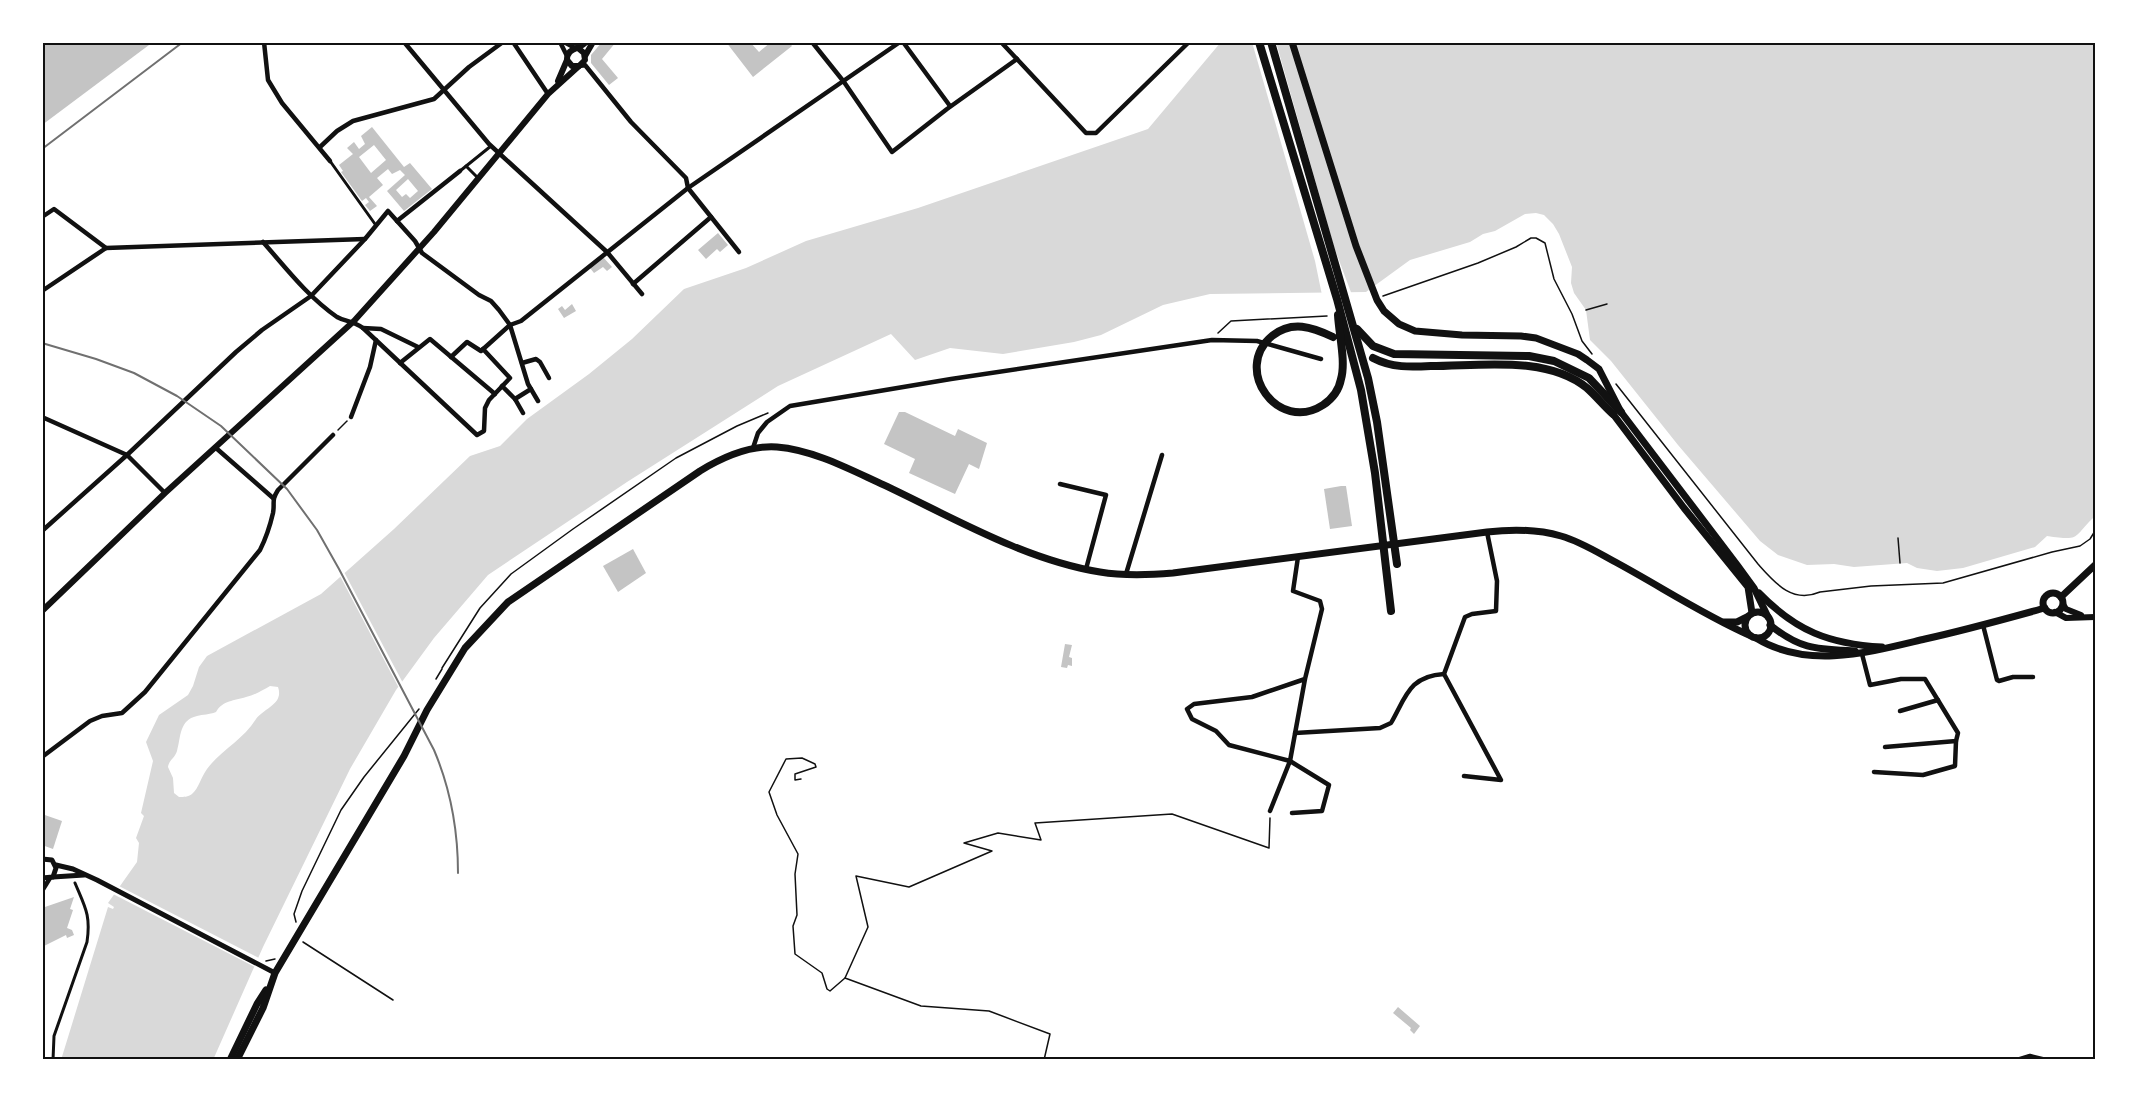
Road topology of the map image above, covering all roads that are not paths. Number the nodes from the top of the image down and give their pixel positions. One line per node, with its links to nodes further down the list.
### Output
1 (264, 42): 26 (street)
2 (404, 42): 22 (street)
3 (503, 42): 22 (street)
4 (513, 42): 23 (street)
5 (562, 42): 15 (street); 17 (street)
6 (586, 42): 15 (main road)
7 (593, 42): 16 (main road)
8 (812, 42): 20 (street)
9 (901, 42): 20 (street); 24 (street)
10 (1001, 42): 18 (street)
11 (1259, 42): 48 (highway)
12 (1271, 42): 43 (highway)
13 (1292, 42): 68 (main road)
14 (1188, 43): 18 (street)
15 (577, 48): 16 (main road); 17 (main road)
16 (585, 57): 19 (main road)
17 (567, 58): 19 (main road); 21 (main road)
18 (1017, 59): 24 (street)
19 (579, 66): 21 (main road); 32 (street)
20 (844, 82): 24 (street); 32 (street)
21 (557, 84): 23 (main road)
22 (444, 92): 25 (street); 26 (street)
23 (548, 94): 27 (main road)
24 (950, 106)
25 (492, 146): 27 (street); 29 (street)
26 (320, 147): 28 (street)
27 (500, 153): 31 (main road); 41 (street)
28 (330, 161): 36 (street)
29 (466, 166): 30 (street); 31 (street)
30 (460, 171): 35 (street)
31 (478, 178): 39 (main road)
32 (688, 188): 34 (street); 41 (street)
33 (42, 217): 40 (street)
34 (711, 217): 42 (street); 44 (street)
35 (397, 221): 36 (street); 39 (street)
36 (375, 224): 37 (street)
37 (365, 238): 38 (street); 47 (street)
38 (263, 242): 40 (street); 47 (street)
39 (420, 247): 49 (main road); 50 (street)
40 (106, 248): 45 (street)
41 (608, 252): 44 (street); 50 (street)
42 (739, 252)
43 (1335, 264): 68 (highway); 82 (highway)
44 (633, 284): 46 (street)
45 (42, 290)
46 (642, 294)
47 (310, 296): 49 (street); 74 (street)
48 (1337, 298): 52 (highway); 90 (highway)
49 (354, 321): 51 (street); 72 (main road)
50 (510, 325): 55 (street); 60 (street)
51 (363, 328): 53 (street); 54 (street)
52 (1333, 337)
53 (376, 340): 59 (street); 70 (street)
54 (418, 347): 56 (street); 59 (street)
55 (483, 349): 56 (street); 62 (street)
56 (451, 357): 64 (street)
57 (1373, 358): 68 (highway)
58 (1321, 359): 73 (street)
59 (400, 363): 64 (street)
60 (522, 363): 61 (street); 63 (street)
61 (549, 378)
62 (502, 386): 64 (street); 65 (street)
63 (531, 389): 65 (street); 66 (street)
64 (495, 394)
65 (515, 399): 67 (street)
66 (538, 401)
67 (523, 413)
68 (1617, 413): 86 (main road); 92 (main road)
69 (42, 417): 74 (street)
70 (351, 417)
71 (333, 435): 78 (street)
72 (216, 448): 77 (main road); 78 (street)
73 (753, 449): 84 (main road); 121 (main road)
74 (127, 455): 77 (street); 79 (street)
75 (1162, 455): 85 (street)
76 (1060, 483): 84 (street)
77 (165, 493): 89 (main road)
78 (273, 498): 108 (street)
79 (42, 531)
80 (1487, 532): 81 (main road); 94 (main road); 100 (street)
81 (1298, 557): 85 (main road); 102 (street)
82 (1396, 564)
83 (2095, 565): 87 (main road)
84 (1086, 569): 85 (main road)
85 (1126, 574)
86 (1754, 588): 95 (main road); 98 (main road)
87 (2062, 601): 88 (main road); 91 (main road); 93 (main road)
88 (2045, 608): 91 (main road); 96 (main road)
89 (42, 611)
90 (1391, 611)
91 (2055, 612): 93 (main road)
92 (1750, 615): 94 (main road); 95 (main road); 97 (main road)
93 (2091, 617)
94 (1719, 621): 97 (main road)
95 (1769, 621): 97 (main road); 98 (main road)
96 (1983, 625): 98 (main road); 101 (street)
97 (1753, 636): 99 (main road)
98 (1890, 648): 99 (main road)
99 (1862, 654): 103 (street)
100 (1444, 674): 105 (street); 111 (street)
101 (2033, 677)
102 (1305, 679): 105 (street); 109 (street)
103 (1938, 700): 104 (street); 106 (street)
104 (1900, 711)
105 (1295, 733): 109 (street)
106 (1956, 741): 107 (street); 110 (street)
107 (1885, 747)
108 (42, 757)
109 (1290, 761): 112 (street); 113 (street)
110 (1874, 772)
111 (1464, 776)
112 (1270, 811)
113 (1292, 813)
114 (42, 859): 115 (street)
115 (56, 865): 116 (street); 118 (street)
116 (86, 875): 118 (street); 121 (street)
117 (42, 878): 118 (street)
118 (51, 878): 120 (street)
119 (75, 883): 123 (street)
120 (42, 891)
121 (275, 973): 122 (main road)
122 (271, 983): 124 (main road); 125 (main road)
123 (53, 1060)
124 (230, 1060)
125 (237, 1060)
126 (2017, 1060): 127 (street)
127 (2046, 1060)

